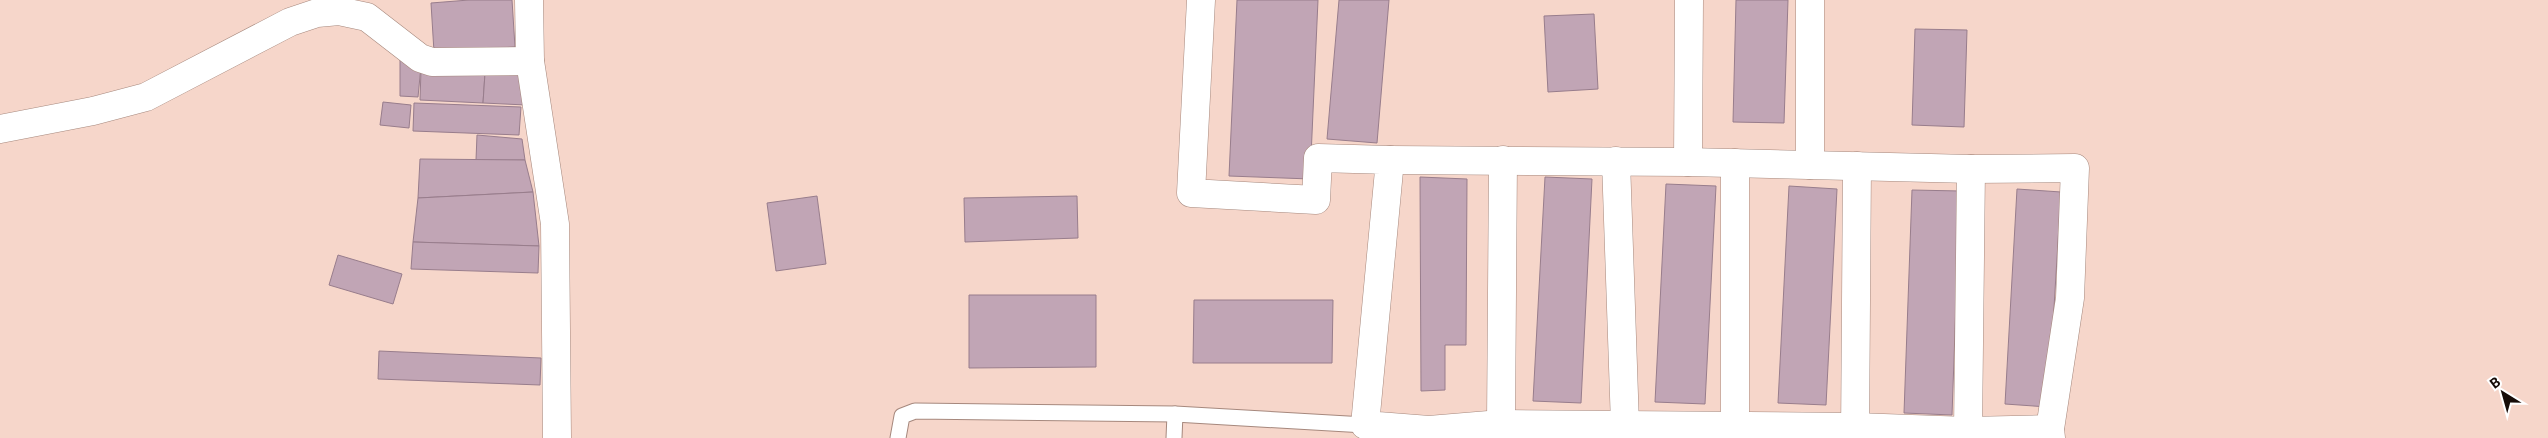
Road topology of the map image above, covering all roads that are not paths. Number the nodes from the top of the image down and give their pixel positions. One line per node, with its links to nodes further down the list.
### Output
1 (529, 0): 6 (street)
2 (1201, 0): 8 (street)
3 (1689, 0): 11 (street)
4 (1810, 0): 13 (street)
5 (365, 8): 6 (street); 7 (street)
6 (530, 61): 24 (street)
7 (0, 129)
8 (1390, 160): 9 (street); 18 (street)
9 (1503, 160): 10 (street); 17 (street)
10 (1616, 161): 11 (street); 19 (street)
11 (1688, 162): 12 (street)
12 (1735, 163): 13 (street); 20 (street)
13 (1810, 166): 14 (street)
14 (1857, 166): 15 (street); 22 (street)
15 (1971, 170): 21 (street); 23 (street)
16 (1175, 414): 18 (lane); 25 (lane); 26 (lane)
17 (1501, 424): 18 (street); 19 (street)
18 (1365, 425)
19 (1625, 426): 20 (street)
20 (1734, 426): 22 (street)
21 (1968, 431): 22 (street); 23 (street)
22 (1855, 432)
23 (2050, 434)
24 (558, 438)
25 (898, 438)
26 (1174, 438)

